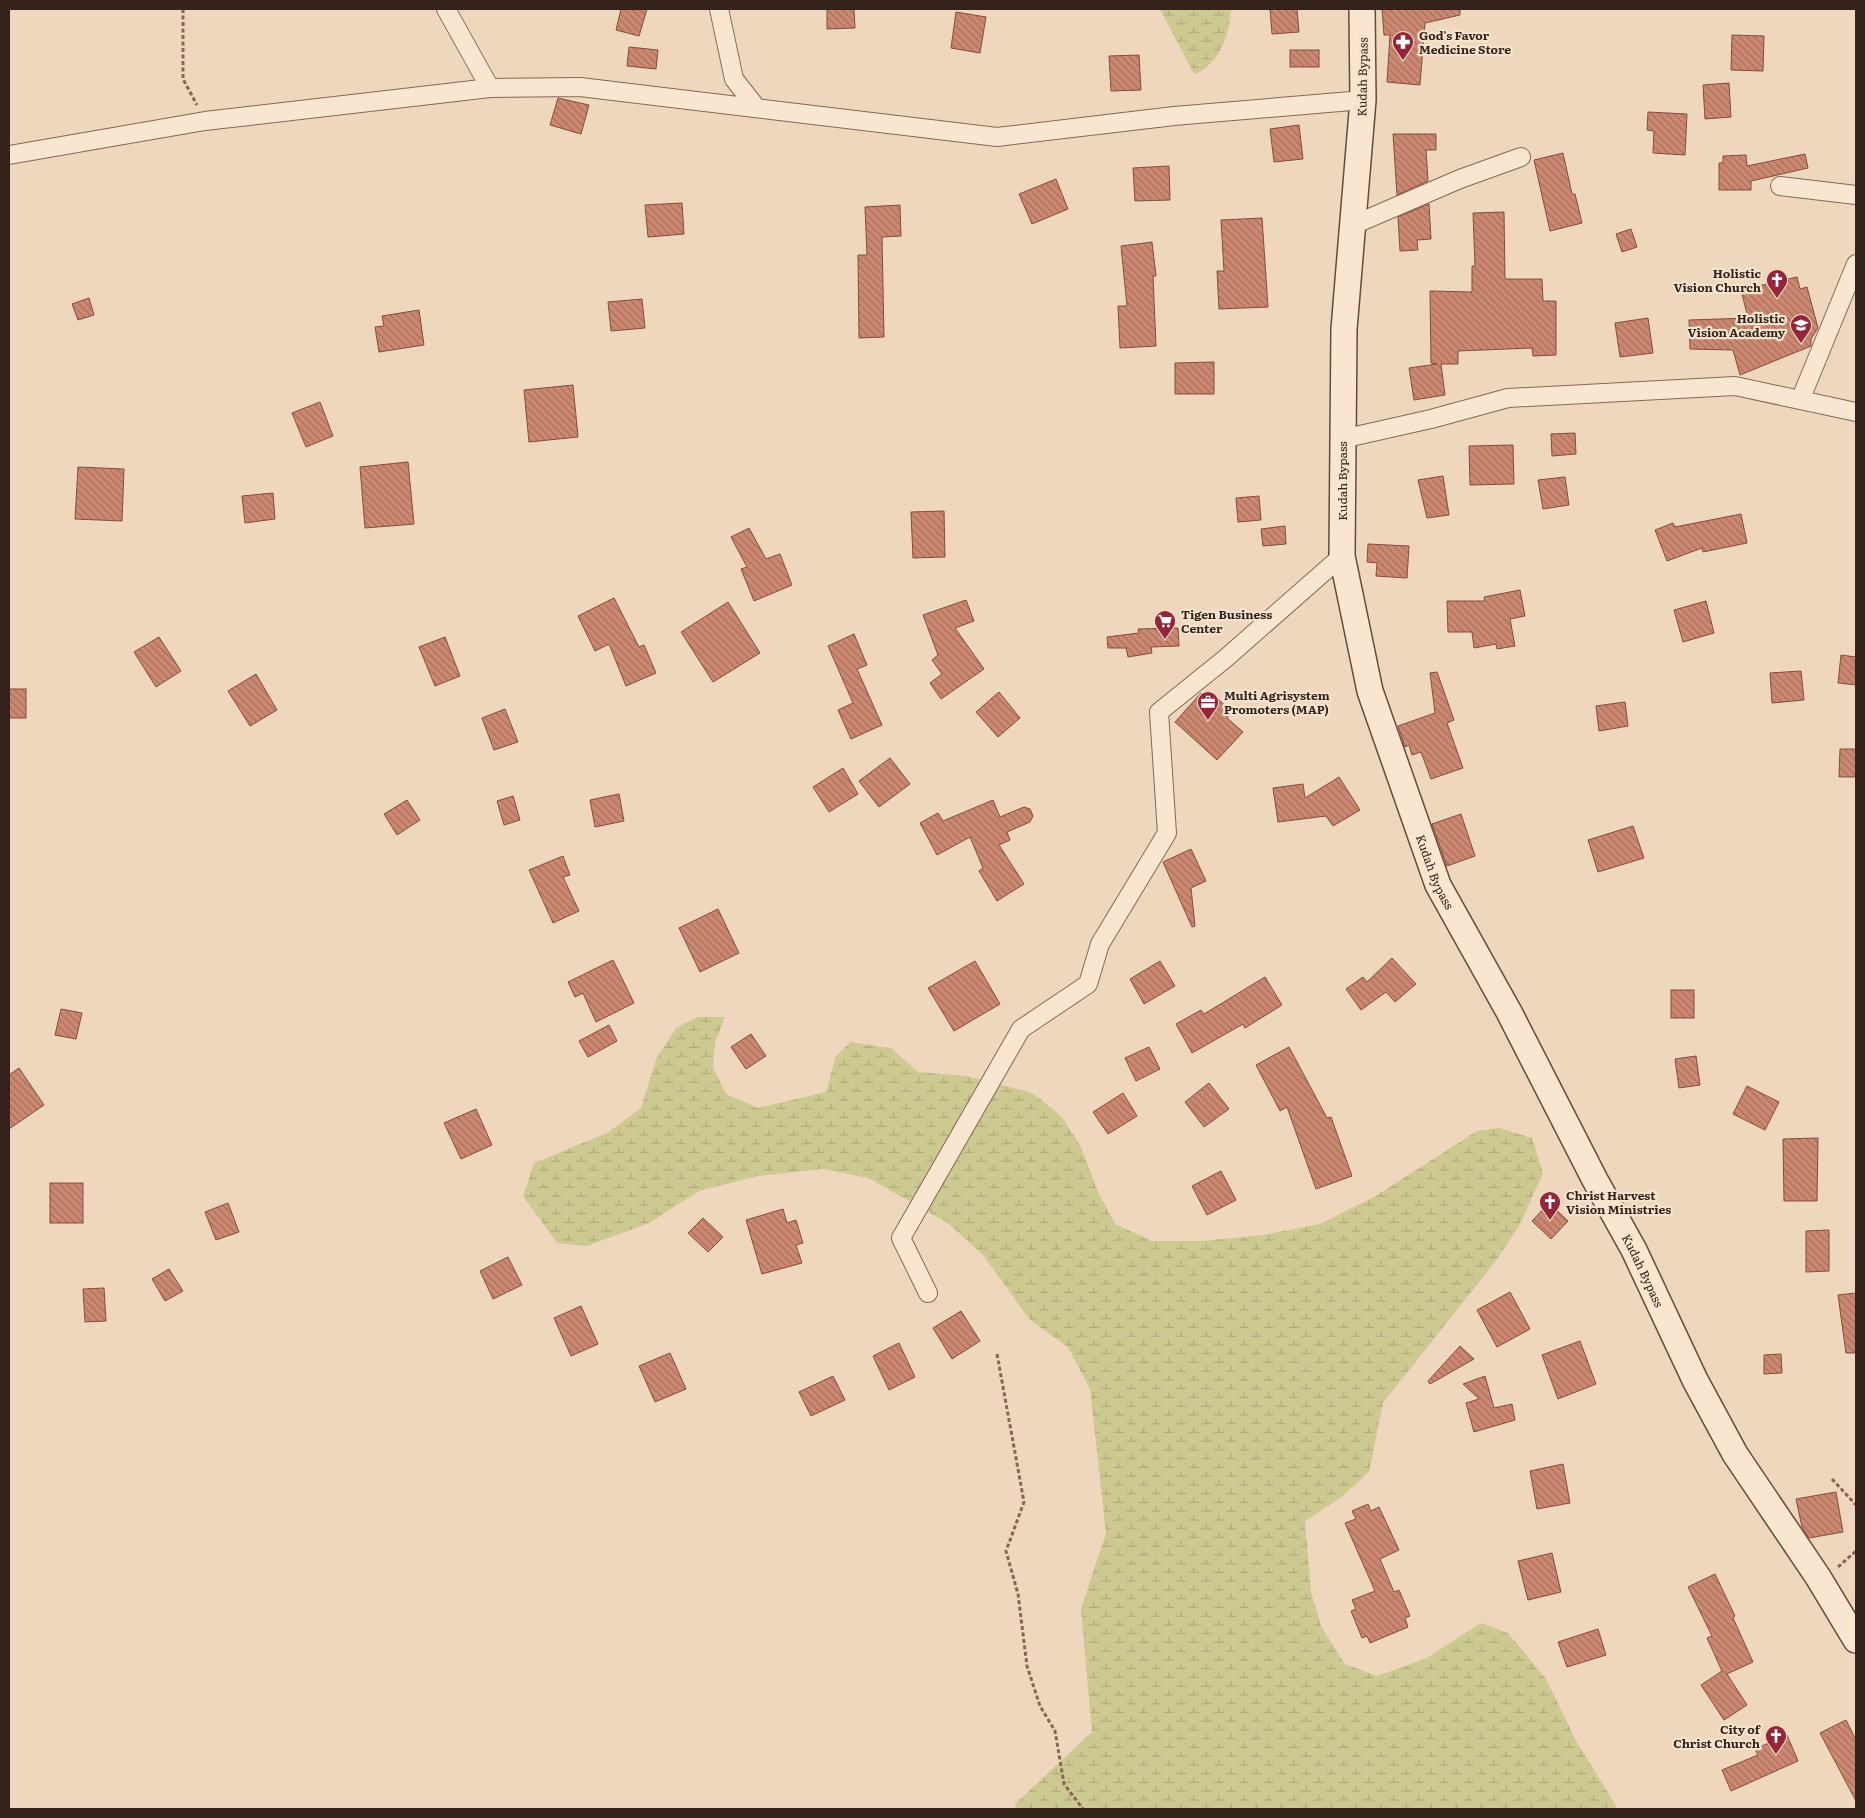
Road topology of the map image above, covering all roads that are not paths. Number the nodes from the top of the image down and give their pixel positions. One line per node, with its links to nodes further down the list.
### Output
1 (446, 9): 4 (street)
2 (719, 9): 6 (street)
3 (1362, 9): 5 (street, Kudah Bypass)
4 (490, 88): 6 (street); 7 (street)
5 (1363, 100): 6 (street); 11 (street, Kudah Bypass)
6 (756, 107)
7 (9, 156)
8 (1521, 157): 11 (street)
9 (1780, 186): 10 (street)
10 (1856, 195)
11 (1352, 226): 15 (street, Kudah Bypass)
12 (1856, 264): 13 (street)
13 (1801, 398): 14 (street); 15 (street)
14 (1856, 412)
15 (1342, 439): 16 (street, Kudah Bypass)
16 (1342, 556): 17 (street); 18 (street, Kudah Bypass)
17 (928, 1293)
18 (1856, 1640)

